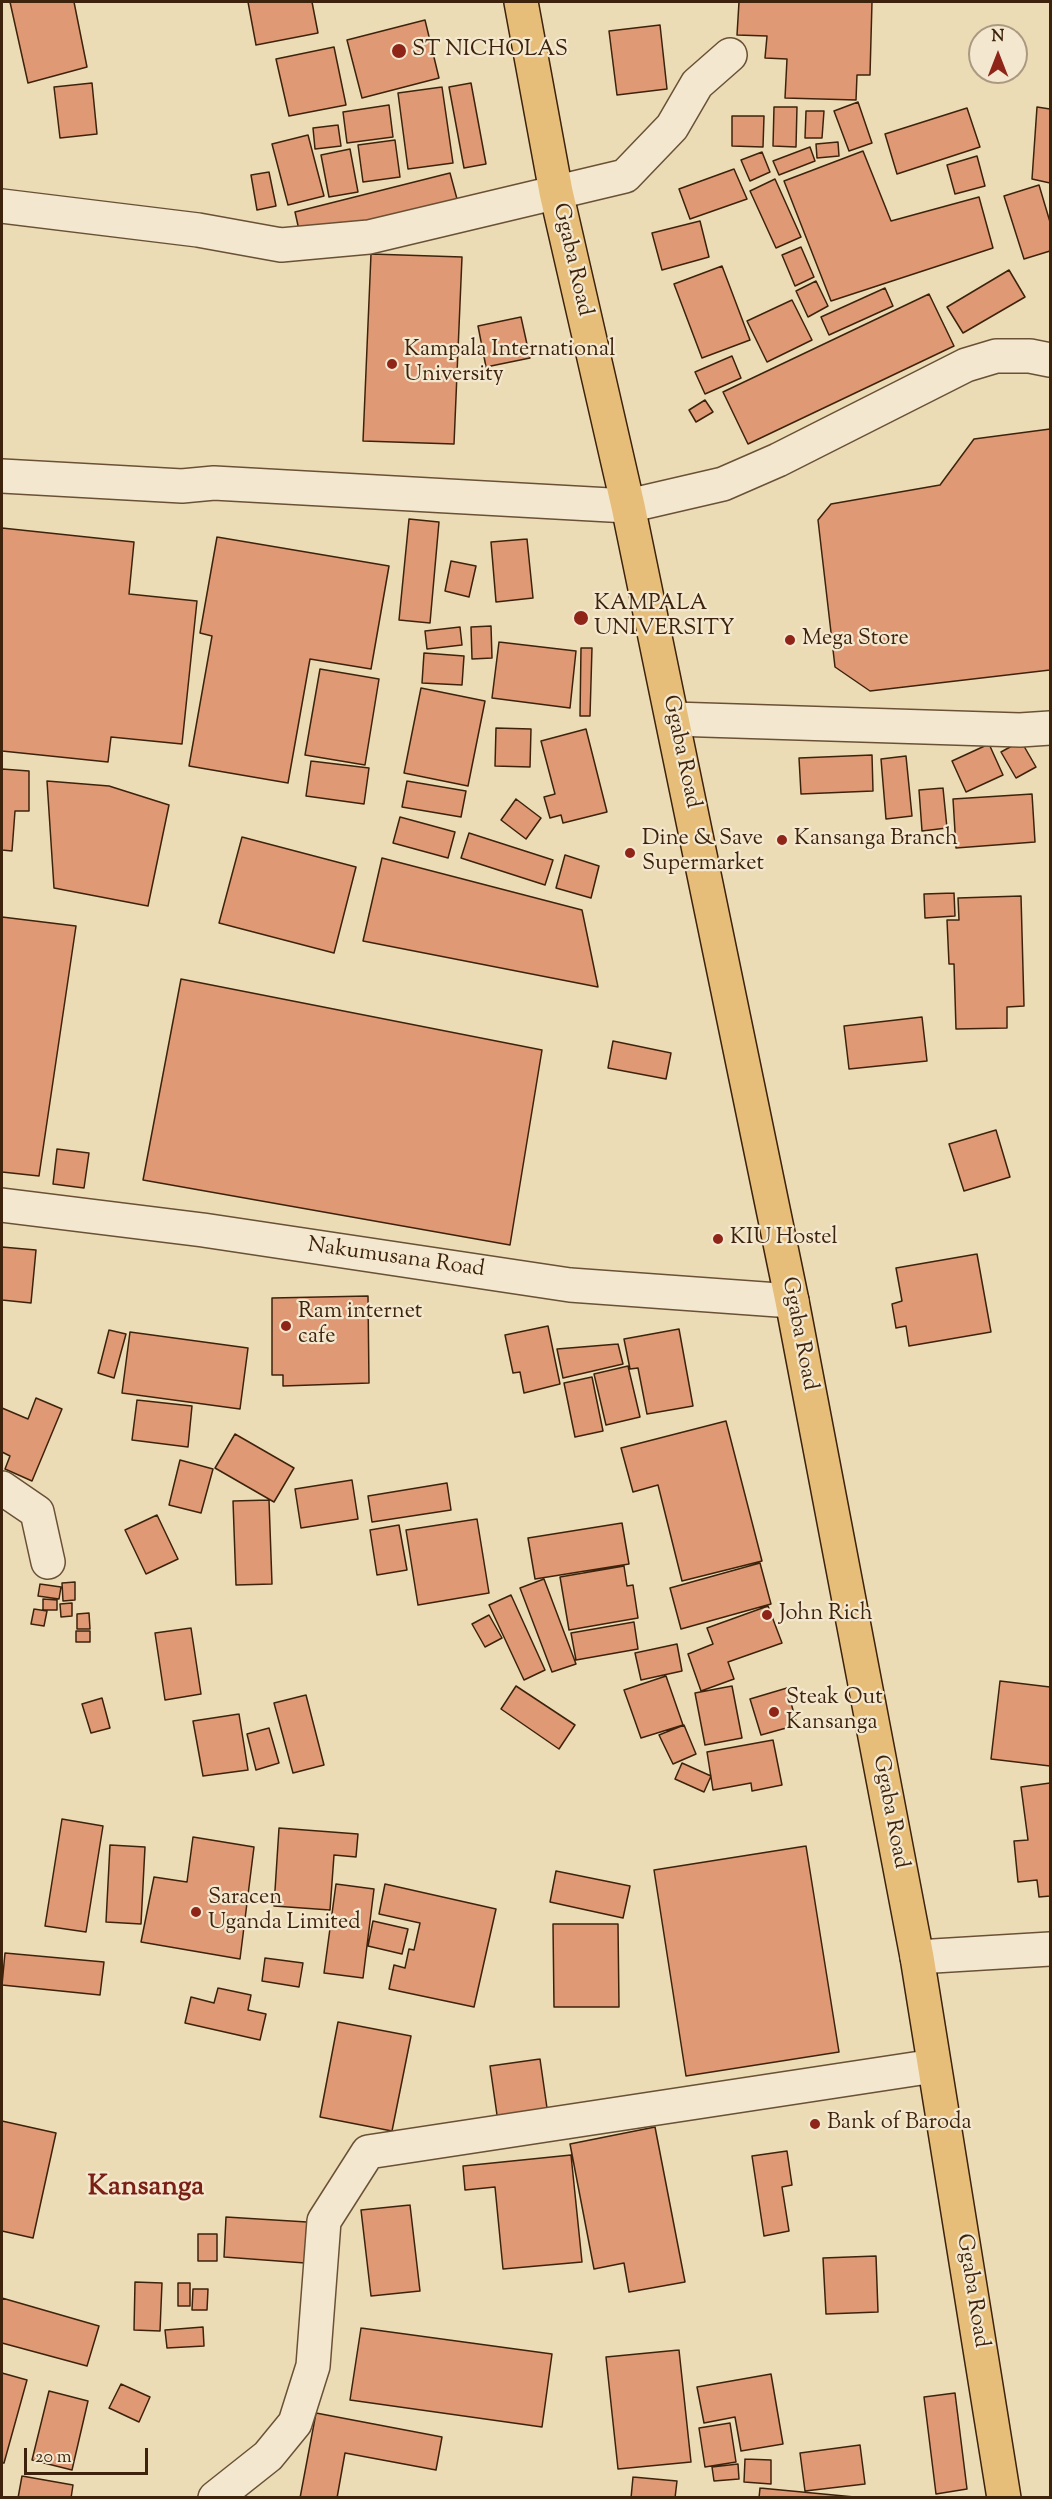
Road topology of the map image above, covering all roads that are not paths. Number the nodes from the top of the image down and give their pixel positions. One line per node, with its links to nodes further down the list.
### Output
1 (521, 2): 3 (main road, Ggaba Road)
2 (730, 55): 3 (street)
3 (556, 192): 4 (street); 7 (main road, Ggaba Road)
4 (2, 206)
5 (1050, 360): 7 (street)
6 (2, 476): 7 (street)
7 (628, 506): 8 (main road, Ggaba Road)
8 (673, 719): 9 (street); 11 (main road, Ggaba Road)
9 (1050, 728)
10 (2, 1205): 11 (street, Nakumusana Road)
11 (792, 1301): 15 (main road, Ggaba Road)
12 (2, 1488): 13 (street)
13 (48, 1562)
14 (1050, 1949): 15 (street)
15 (917, 1957): 16 (main road, Ggaba Road)
16 (934, 2066): 17 (street); 18 (main road, Ggaba Road)
17 (215, 2498)
18 (1004, 2498)

